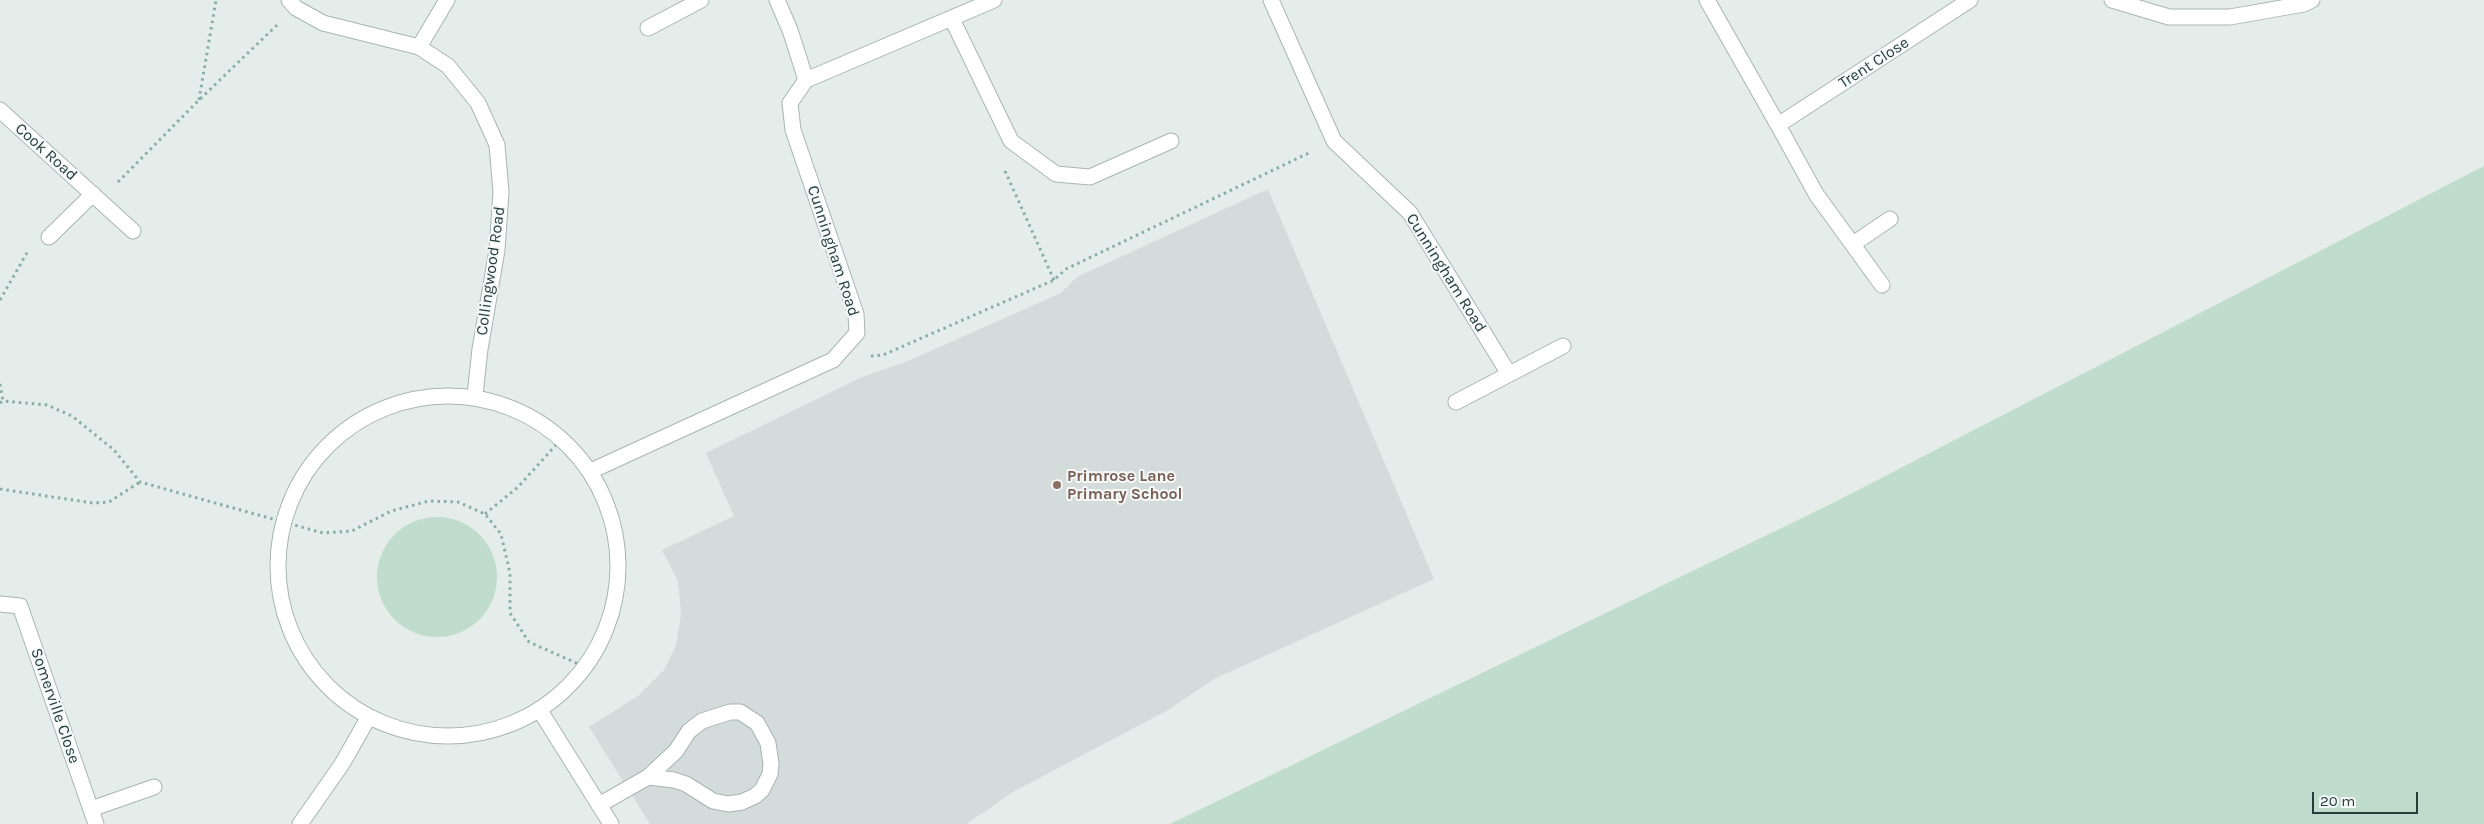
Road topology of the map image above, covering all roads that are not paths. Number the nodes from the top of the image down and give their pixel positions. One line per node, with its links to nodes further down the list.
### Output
1 (447, 0): 13 (street)
2 (701, 0): 12 (street)
3 (777, 0): 14 (street)
4 (994, 0): 11 (street)
5 (1271, 0): 25 (street, Cunningham Road)
6 (1707, 0): 16 (street)
7 (1970, 0): 16 (street, Trent Close)
8 (2112, 0): 9 (street)
9 (2312, 0)
10 (292, 4): 13 (street, Collingwood Road)
11 (952, 19): 14 (street); 17 (street)
12 (648, 28)
13 (419, 47): 26 (street, Collingwood Road)
14 (806, 80): 28 (street, Cunningham Road)
15 (0, 110): 18 (street, Cook Road)
16 (1778, 125): 22 (street)
17 (1171, 141)
18 (92, 194): 20 (street, Cook Road); 21 (street, Cook Road)
19 (1890, 220): 22 (street)
20 (133, 231)
21 (49, 237)
22 (1853, 244): 23 (street)
23 (1882, 286)
24 (1563, 346): 25 (street)
25 (1509, 374): 27 (street)
26 (475, 395): 28 (street); 31 (street)
27 (1456, 402)
28 (593, 470): 30 (street)
29 (0, 604): 35 (street, Somerville Close)
30 (539, 709): 31 (street); 34 (street)
31 (367, 720): 37 (street)
32 (648, 777): 32 (street); 34 (street)
33 (154, 787): 35 (street)
34 (599, 805): 38 (street)
35 (91, 809): 36 (street, Somerville Close)
36 (96, 824)
37 (300, 824)
38 (611, 824)

